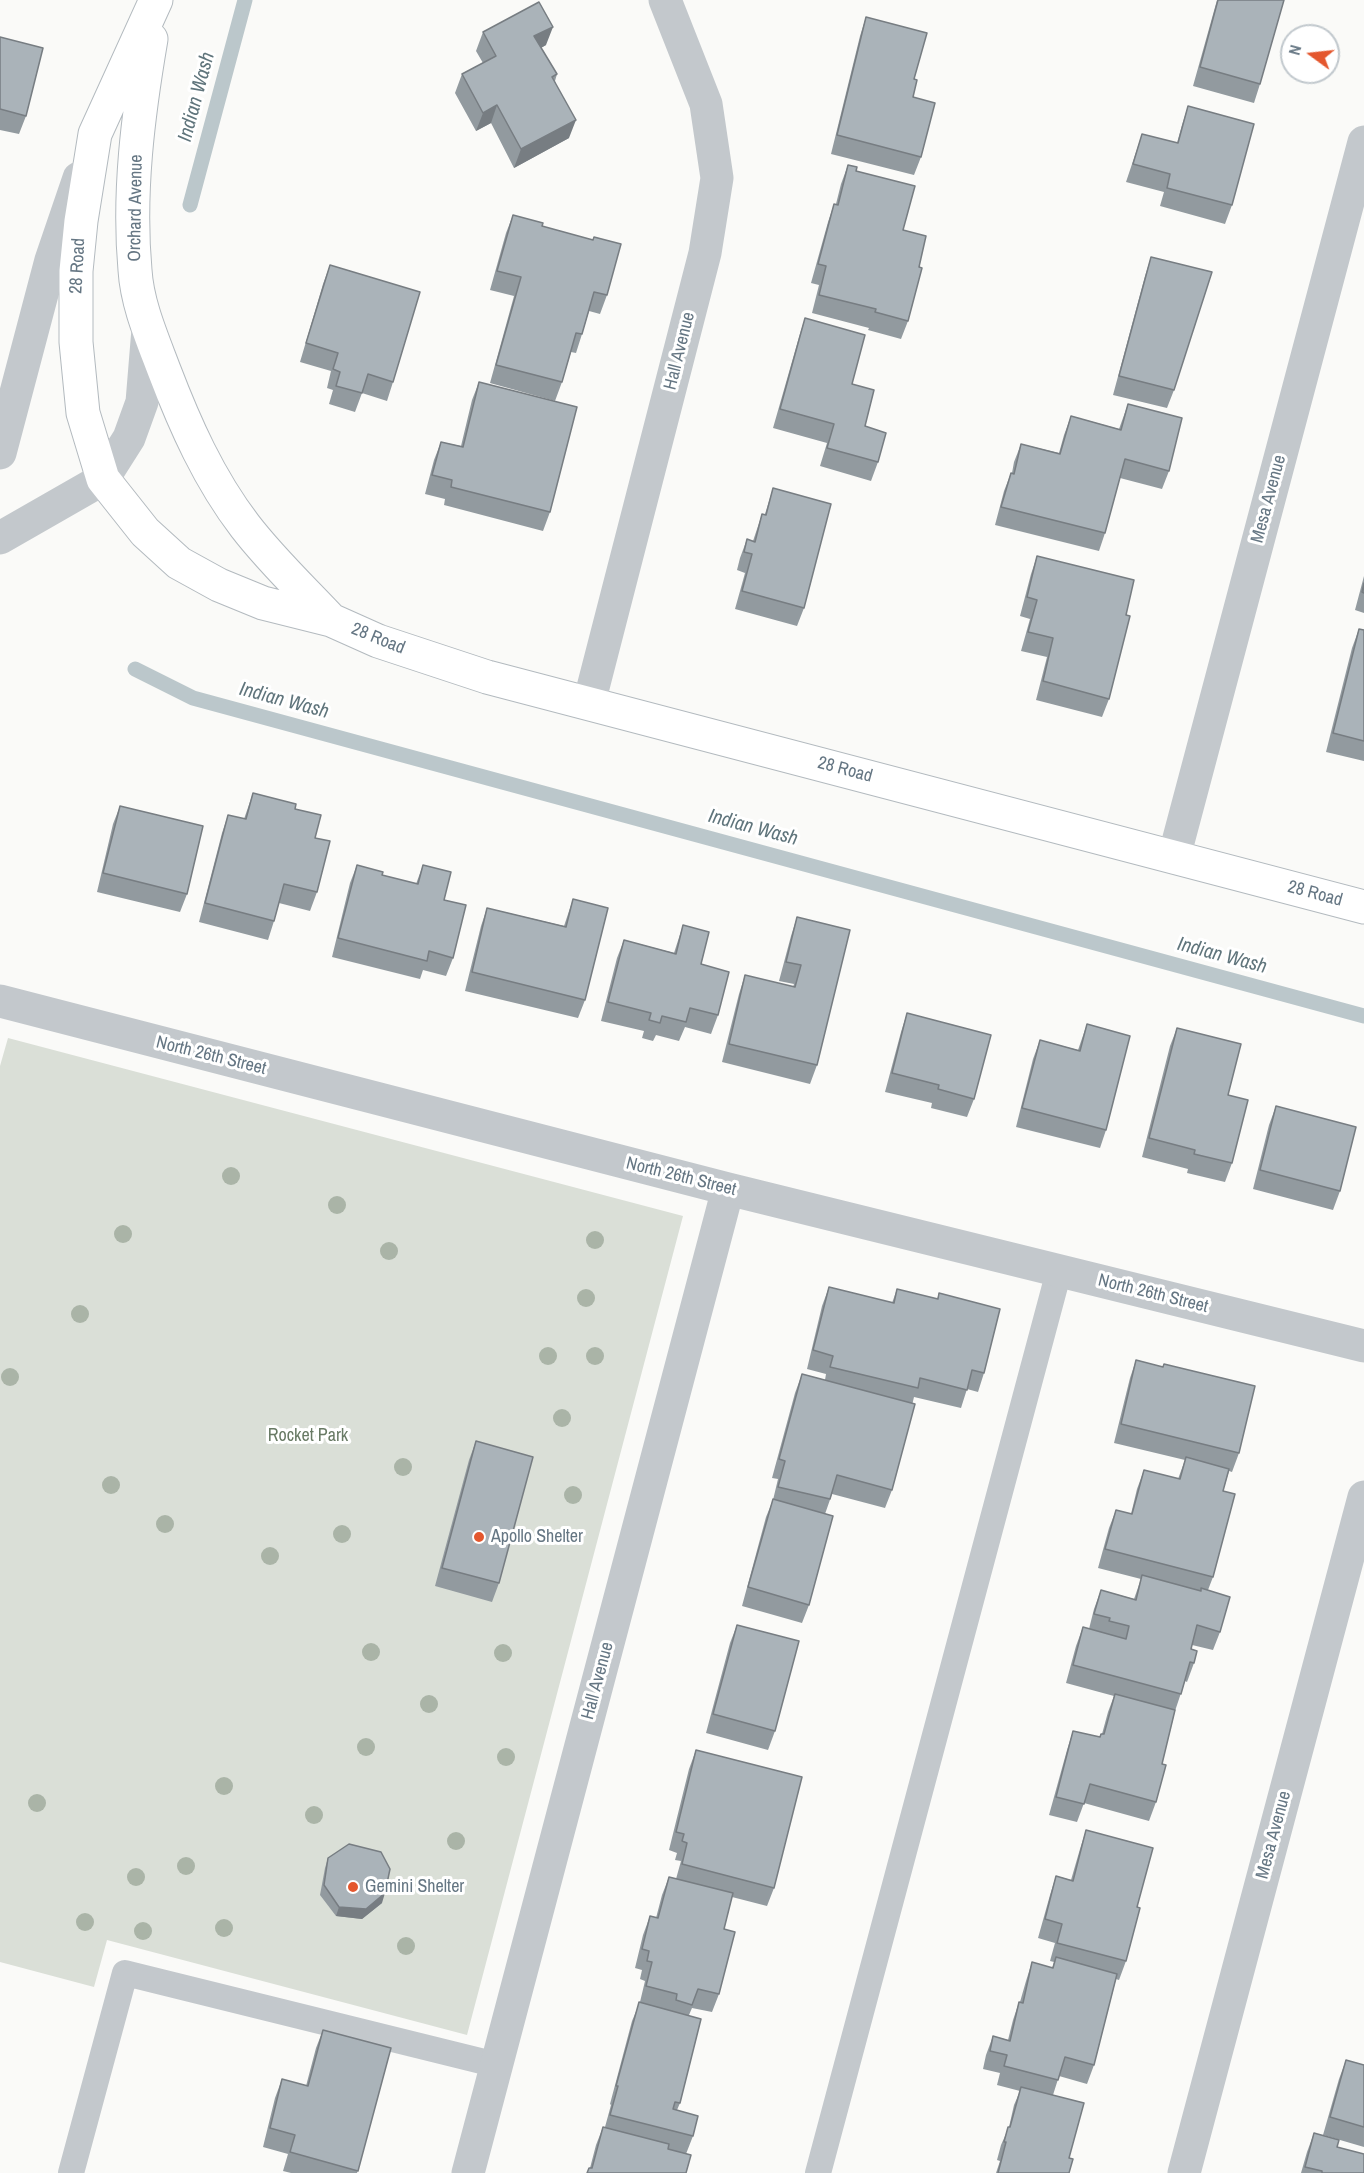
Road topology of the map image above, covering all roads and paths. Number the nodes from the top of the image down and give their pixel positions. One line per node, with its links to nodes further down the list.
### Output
1 (157, 0): 3 (main road, Orchard Avenue); 5 (main road, Orchard Avenue)
2 (665, 0): 10 (street, Hall Avenue)
3 (95, 134): 6 (street, Orchard Avenue); 7 (main road, 28 Road)
4 (1364, 142): 11 (street, Mesa Avenue)
5 (148, 329): 7 (street, Orchard Avenue); 9 (main road, 28 Road)
6 (0, 453)
7 (103, 478): 8 (street); 9 (main road, 28 Road)
8 (0, 538)
9 (332, 620): 10 (main road, 28 Road)
10 (590, 703): 11 (main road, 28 Road)
11 (1174, 857): 12 (main road, 28 Road)
12 (1364, 907)
13 (0, 1001): 14 (street, North 26th Street)
14 (728, 1189): 15 (street, North 26th Street); 18 (street, Hall Avenue)
15 (1059, 1271): 16 (street, North 26th Street); 21 (lane)
16 (1364, 1346)
17 (1364, 1497): 22 (street, Mesa Avenue)
18 (496, 2065): 19 (lane); 20 (street, Hall Avenue)
19 (71, 2173)
20 (468, 2173)
21 (818, 2173)
22 (1184, 2173)

